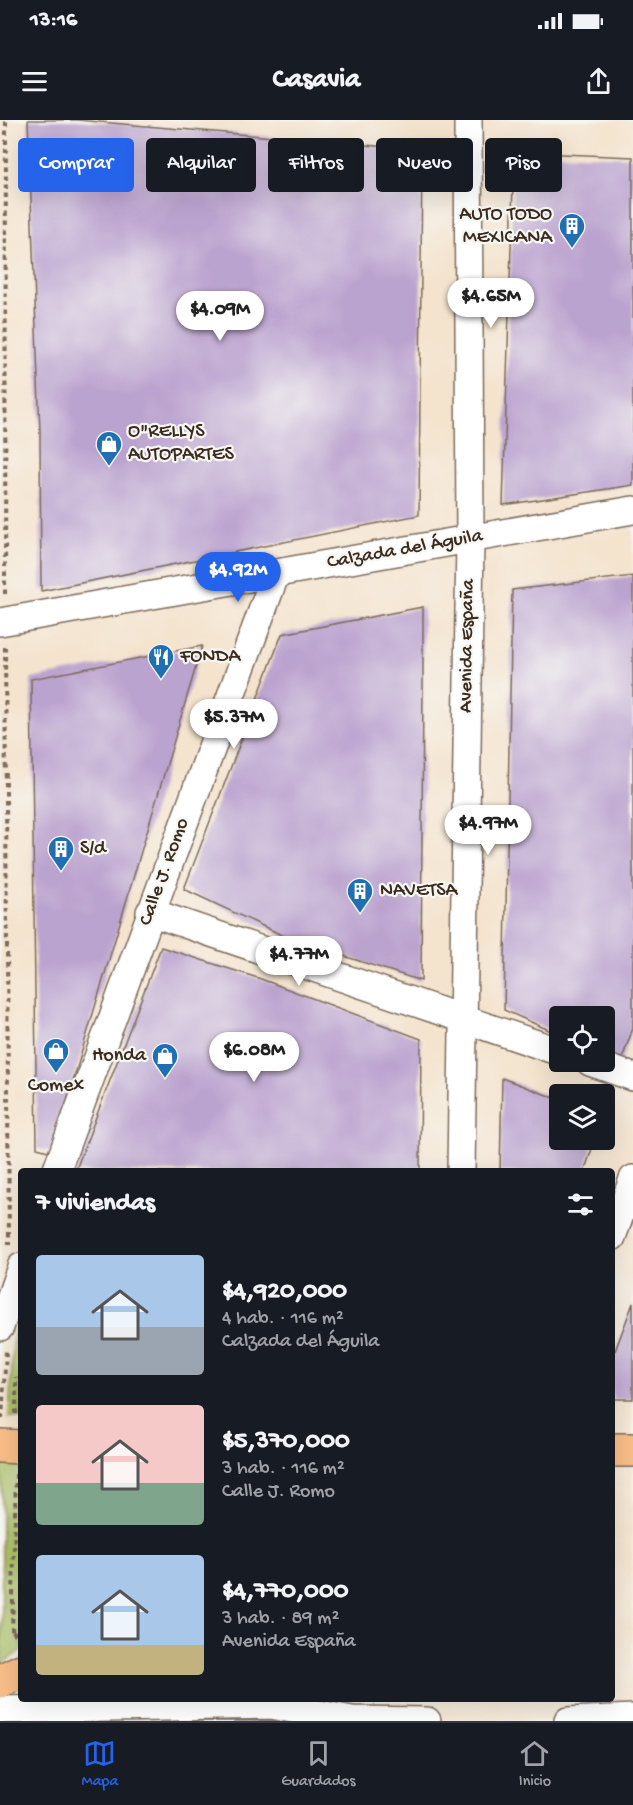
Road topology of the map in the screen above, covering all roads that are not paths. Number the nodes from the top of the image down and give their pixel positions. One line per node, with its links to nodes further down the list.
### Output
1 (468, 120): 3 (street, Avenida España)
2 (633, 510): 3 (street, Calzada del Águila)
3 (470, 539): 4 (street, Calzada del Águila); 7 (street, Avenida España)
4 (276, 573): 5 (street, Calzada del Águila); 6 (street, Calle J. Romo)
5 (3, 622)
6 (150, 912): 7 (street); 11 (street, Calle J. Romo)
7 (463, 1019): 8 (street); 12 (street, Avenida España)
8 (549, 1048)
9 (615, 1071): 10 (street)
10 (633, 1077)
11 (57, 1168)
12 (461, 1168)
13 (633, 1179): 14 (street)
14 (615, 1229)
15 (15, 1259): 16 (street)
16 (3, 1335)
17 (0, 1446): 18 (main road)
18 (18, 1447)
19 (615, 1450): 20 (main road)
20 (633, 1450)
21 (18, 1672): 22 (main road)
22 (0, 1681)
23 (0, 1710): 25 (street)
24 (633, 1719): 26 (street)
25 (427, 1721)
26 (568, 1721)

